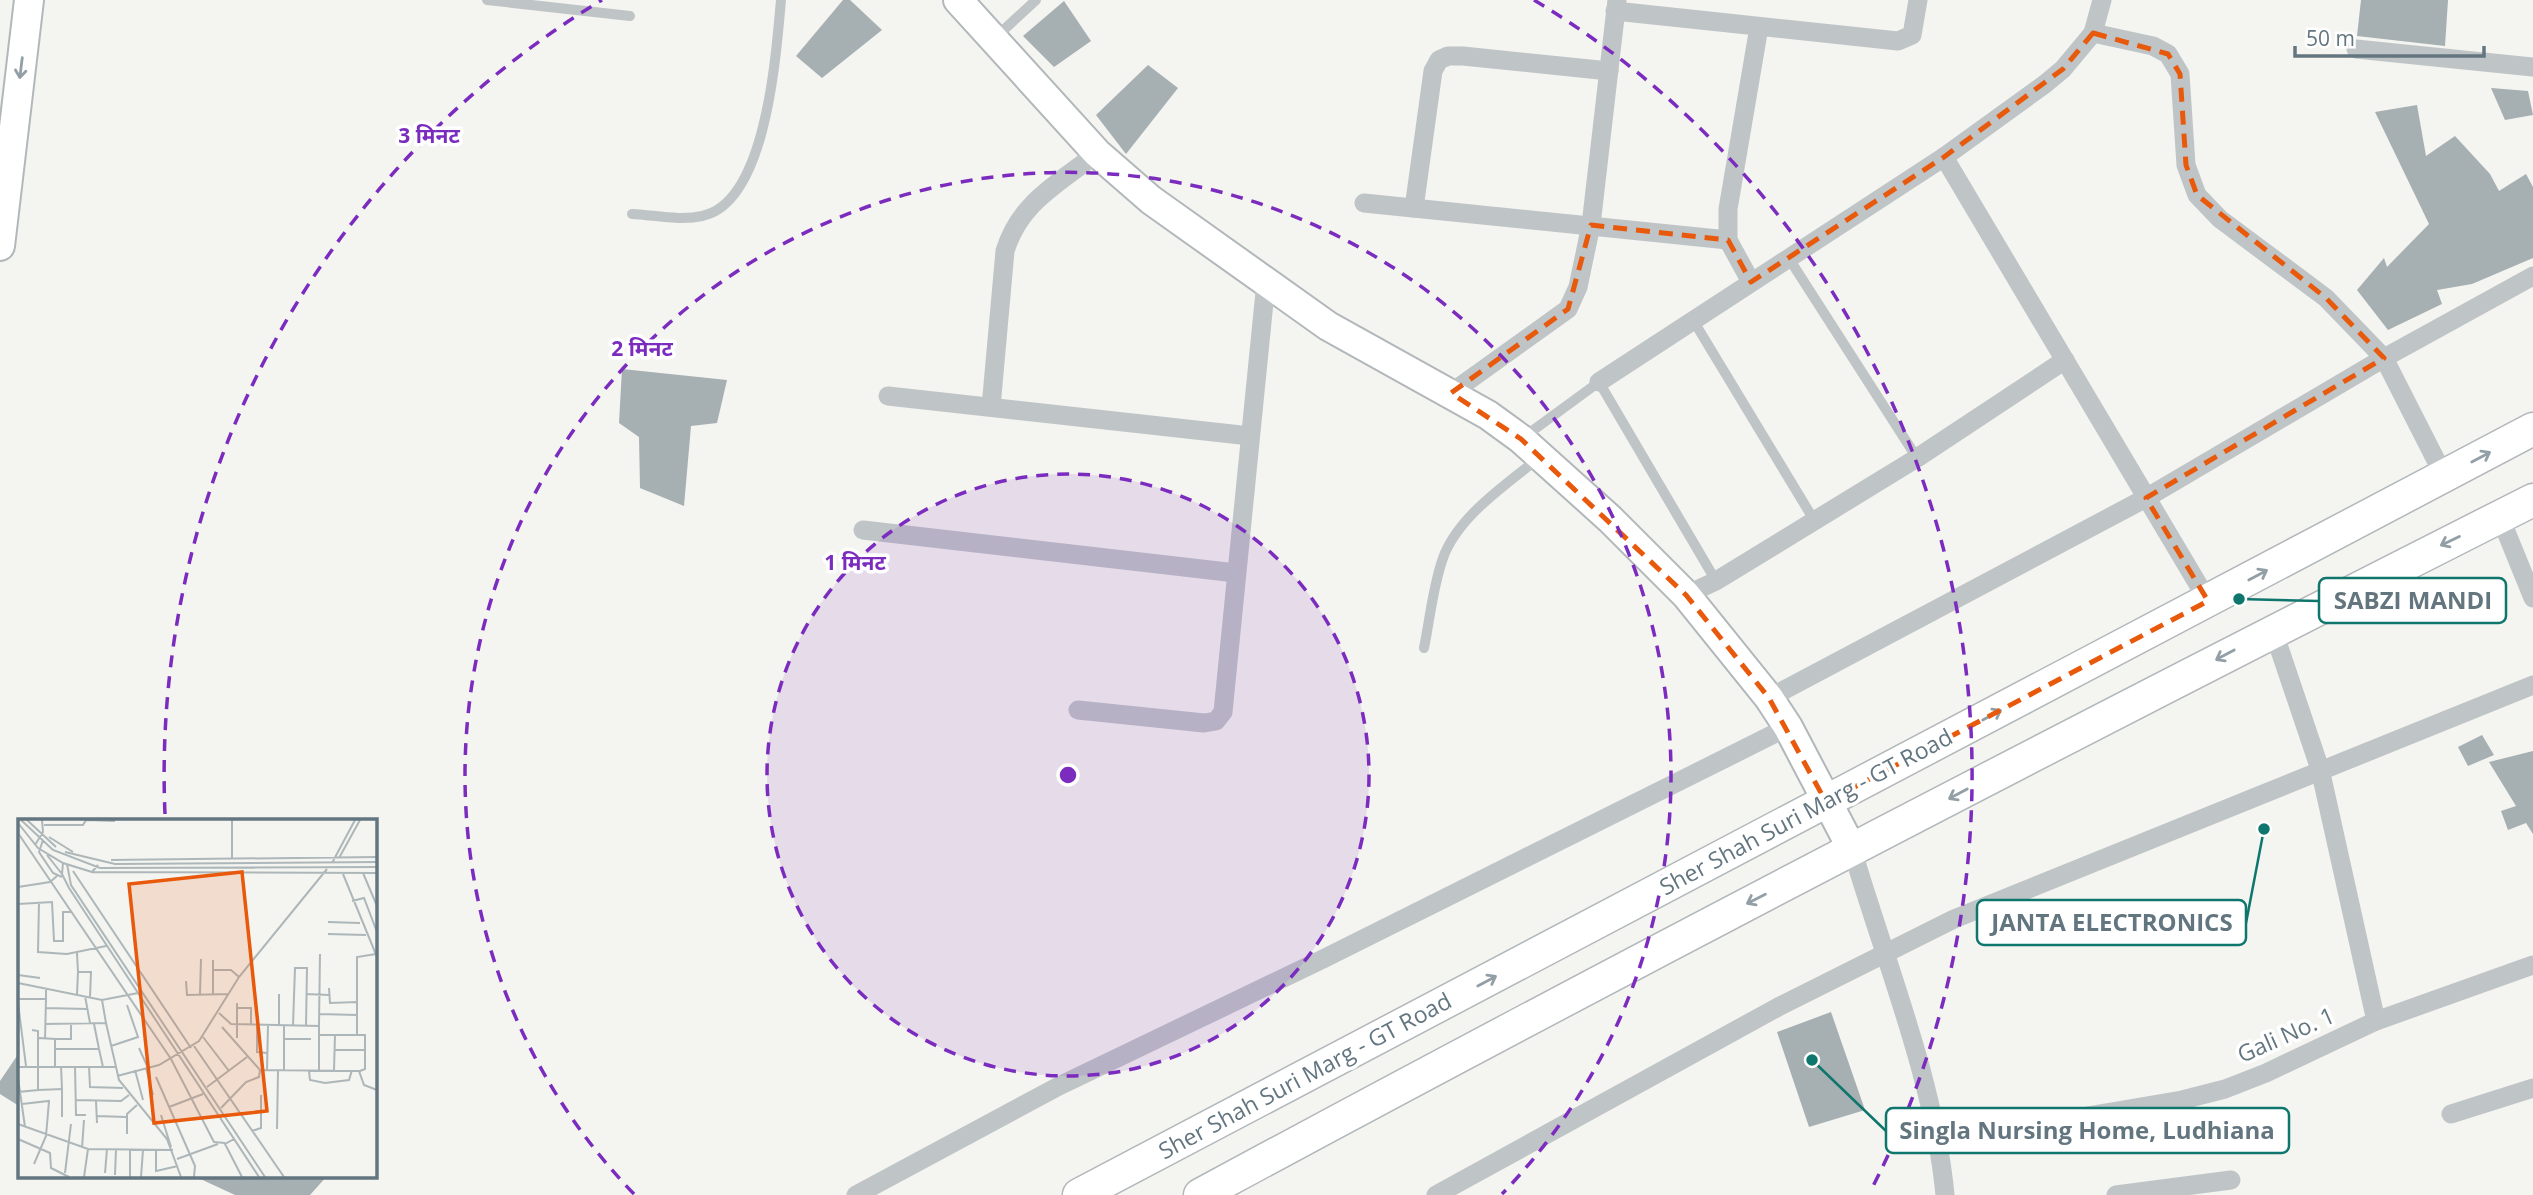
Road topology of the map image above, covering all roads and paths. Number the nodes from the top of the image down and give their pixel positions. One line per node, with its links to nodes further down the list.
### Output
1 (29, 0): 23 (street, one-way to 23)
2 (487, 0): 9 (lane)
3 (781, 0): 20 (lane)
4 (958, 0): 12 (street)
5 (1037, 0): 12 (lane)
6 (1918, 0): 10 (street)
7 (2102, 0): 11 (street)
8 (1616, 6): 10 (street); 15 (street)
9 (630, 16)
10 (1759, 27): 22 (street)
11 (2093, 33): 17 (street); 29 (street)
12 (993, 40): 16 (street)
13 (2357, 49): 14 (street)
14 (2533, 67)
15 (1609, 71): 19 (street); 21 (street)
16 (1097, 153): 26 (street); 34 (street)
17 (1944, 158): 24 (street); 30 (street)
18 (1364, 203): 19 (street)
19 (1414, 208): 21 (street)
20 (632, 214)
21 (1591, 225): 22 (street); 32 (street)
22 (1728, 240): 27 (street)
23 (0, 246)
24 (1788, 257): 27 (street); 38 (lane)
25 (2533, 276): 29 (street)
26 (1266, 282): 32 (street); 36 (street)
27 (1751, 282): 28 (street)
28 (1693, 320): 31 (street); 43 (lane)
29 (2384, 358): 39 (street); 40 (street)
30 (2065, 360): 38 (street); 40 (street)
31 (1600, 382): 37 (lane); 46 (lane)
32 (1451, 393): 37 (street)
33 (888, 396): 34 (street)
34 (991, 407): 36 (street)
35 (2533, 429): 39 (main road, Sher Shah Suri Marg - GT Road, one-way to 35)
36 (1250, 436): 45 (street)
37 (1531, 448): 47 (street); 51 (lane)
38 (1917, 458): 43 (street)
39 (2444, 476): 49 (main road, Sher Shah Suri Marg - GT Road, one-way to 39)
40 (2146, 498): 49 (street); 53 (street)
41 (2533, 500): 42 (main road)
42 (2500, 517): 48 (street); 50 (main road, one-way to 50)
43 (1814, 520): 46 (street)
44 (863, 530): 45 (street)
45 (1236, 573): 54 (street)
46 (1716, 581): 47 (street)
47 (1686, 594): 53 (street)
48 (2533, 598)
49 (2208, 601): 57 (main road, Sher Shah Suri Marg - GT Road, one-way to 49)
50 (2273, 630): 56 (street); 58 (main road, one-way to 58)
51 (1424, 648)
52 (2533, 685): 56 (street)
53 (1769, 698): 55 (street)
54 (1079, 710)
55 (1788, 727): 57 (street); 67 (street)
56 (2320, 769): 59 (street); 61 (street)
57 (1826, 802): 58 (street); 68 (main road, Sher Shah Suri Marg - GT Road, one-way to 57)
58 (1852, 849): 59 (street); 69 (main road, one-way to 69)
59 (1882, 952): 66 (street); 70 (street)
60 (2533, 965): 61 (street, Gali No. 1)
61 (2376, 1021): 64 (street, Gali No. 1)
62 (2533, 1088): 63 (street)
63 (2451, 1114)
64 (2052, 1122)
65 (2231, 1180): 71 (street)
66 (1443, 1193)
67 (856, 1195)
68 (1079, 1195)
69 (1199, 1195)
70 (1945, 1195)
71 (2116, 1195)

